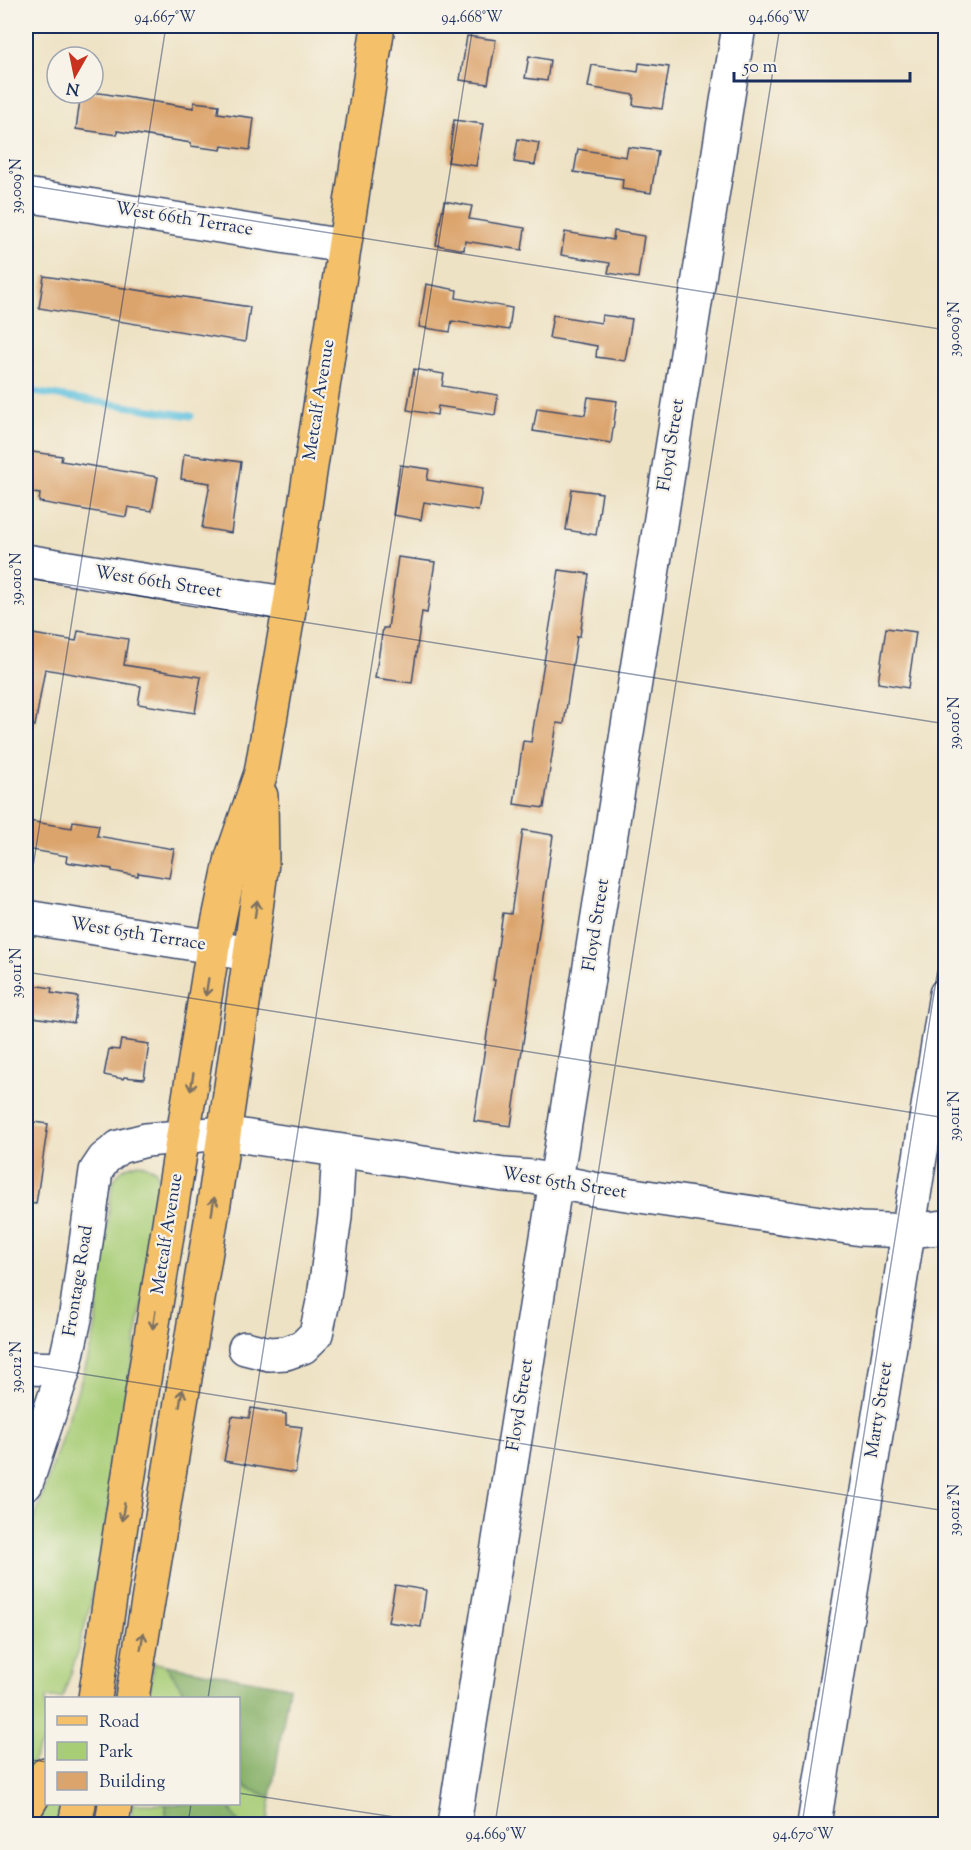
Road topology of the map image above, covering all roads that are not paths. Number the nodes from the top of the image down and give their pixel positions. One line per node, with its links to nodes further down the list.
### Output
1 (378, 26): 4 (main road, Metcalf Avenue)
2 (739, 26): 15 (street, Floyd Street)
3 (26, 195): 4 (street, West 66th Terrace)
4 (343, 246): 6 (main road, Metcalf Avenue)
5 (26, 561): 6 (street, West 66th Street)
6 (290, 604): 7 (main road, Metcalf Avenue)
7 (261, 773): 9 (main road, Metcalf Avenue); 10 (main road, Metcalf Avenue, one-way to 7)
8 (26, 917): 9 (street, West 65th Terrace)
9 (213, 947): 10 (street, West 65th Terrace); 13 (main road, Metcalf Avenue, one-way to 13)
10 (250, 955): 12 (main road, Metcalf Avenue)
11 (945, 994): 17 (street, Marty Street)
12 (223, 1133): 13 (street, West 65th Street); 14 (street, West 65th Street); 23 (main road, Metcalf Avenue, one-way to 12)
13 (183, 1138): 20 (street, Frontage Road); 22 (main road, Metcalf Avenue, one-way to 22)
14 (339, 1151): 15 (street, West 65th Street); 18 (street)
15 (557, 1181): 17 (street, West 65th Street); 30 (street, Floyd Street)
16 (945, 1227): 17 (street, West 65th Street)
17 (909, 1230): 31 (street, Marty Street)
18 (245, 1348)
19 (26, 1368): 20 (street)
20 (64, 1369): 21 (street, Frontage Road)
21 (27, 1473)
22 (95, 1697)
23 (132, 1697)
24 (45, 1776): 27 (main road)
25 (79, 1805): 28 (main road)
26 (115, 1805): 29 (main road)
27 (26, 1808)
28 (75, 1824)
29 (112, 1824)
30 (454, 1824)
31 (814, 1824)

